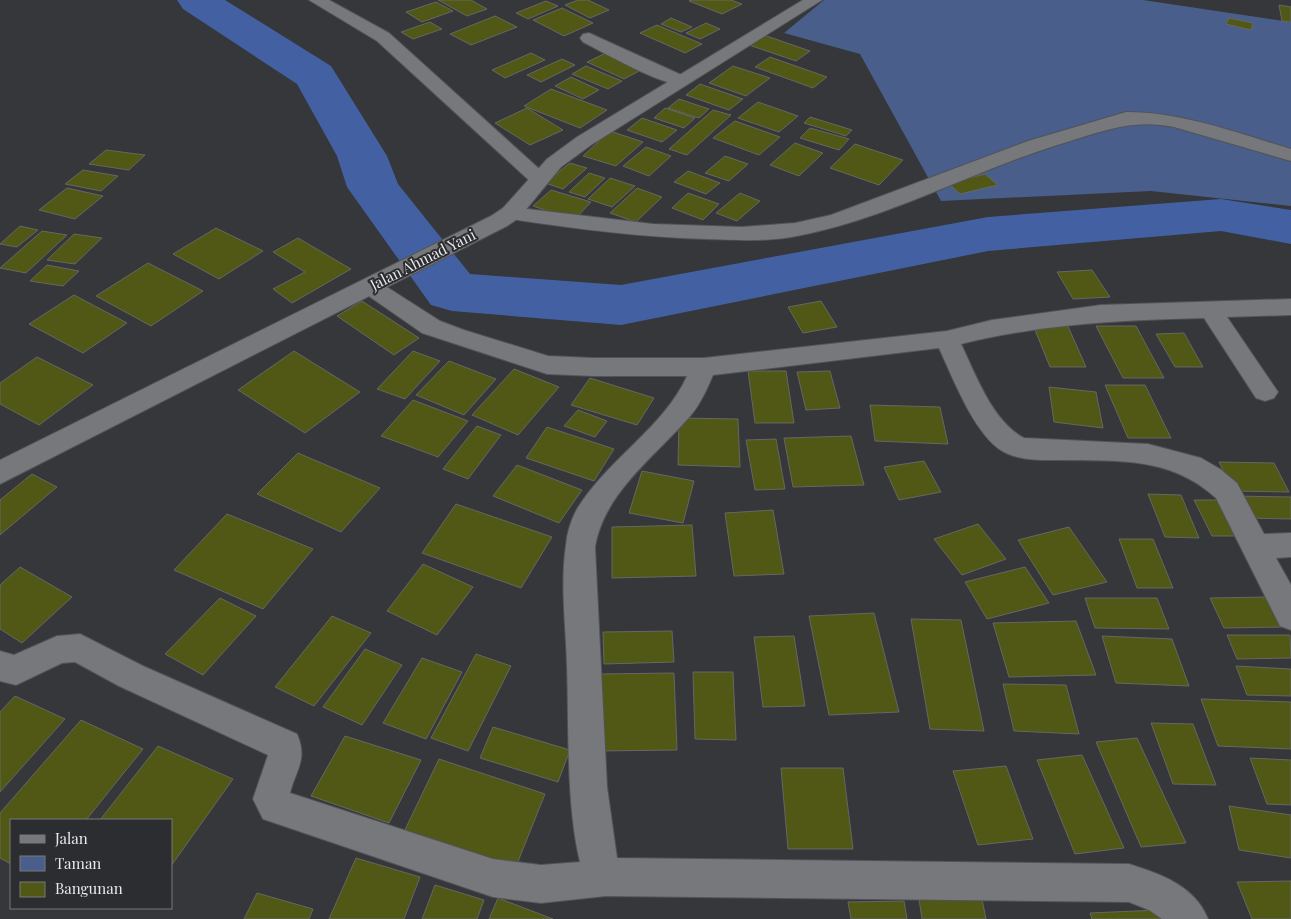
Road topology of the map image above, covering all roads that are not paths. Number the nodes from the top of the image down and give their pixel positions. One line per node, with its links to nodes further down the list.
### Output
1 (317, 0): 6 (street)
2 (814, 0): 4 (street, Jalan Ahmad Yani)
3 (588, 38): 4 (street)
4 (680, 81): 6 (street, Jalan Ahmad Yani)
5 (1291, 155): 7 (street)
6 (539, 179): 7 (street, Jalan Ahmad Yani)
7 (505, 217): 8 (street, Jalan Ahmad Yani)
8 (371, 287): 12 (street); 14 (street, Jalan Ahmad Yani)
9 (1291, 307): 10 (street)
10 (1210, 309): 11 (street); 13 (street)
11 (947, 338): 12 (street); 16 (street)
12 (704, 367): 19 (street)
13 (1265, 392)
14 (0, 473)
15 (1291, 546): 16 (street)
16 (1254, 547): 17 (street)
17 (1291, 616)
18 (0, 666): 19 (street)
19 (606, 877): 20 (street)
20 (1189, 919)

